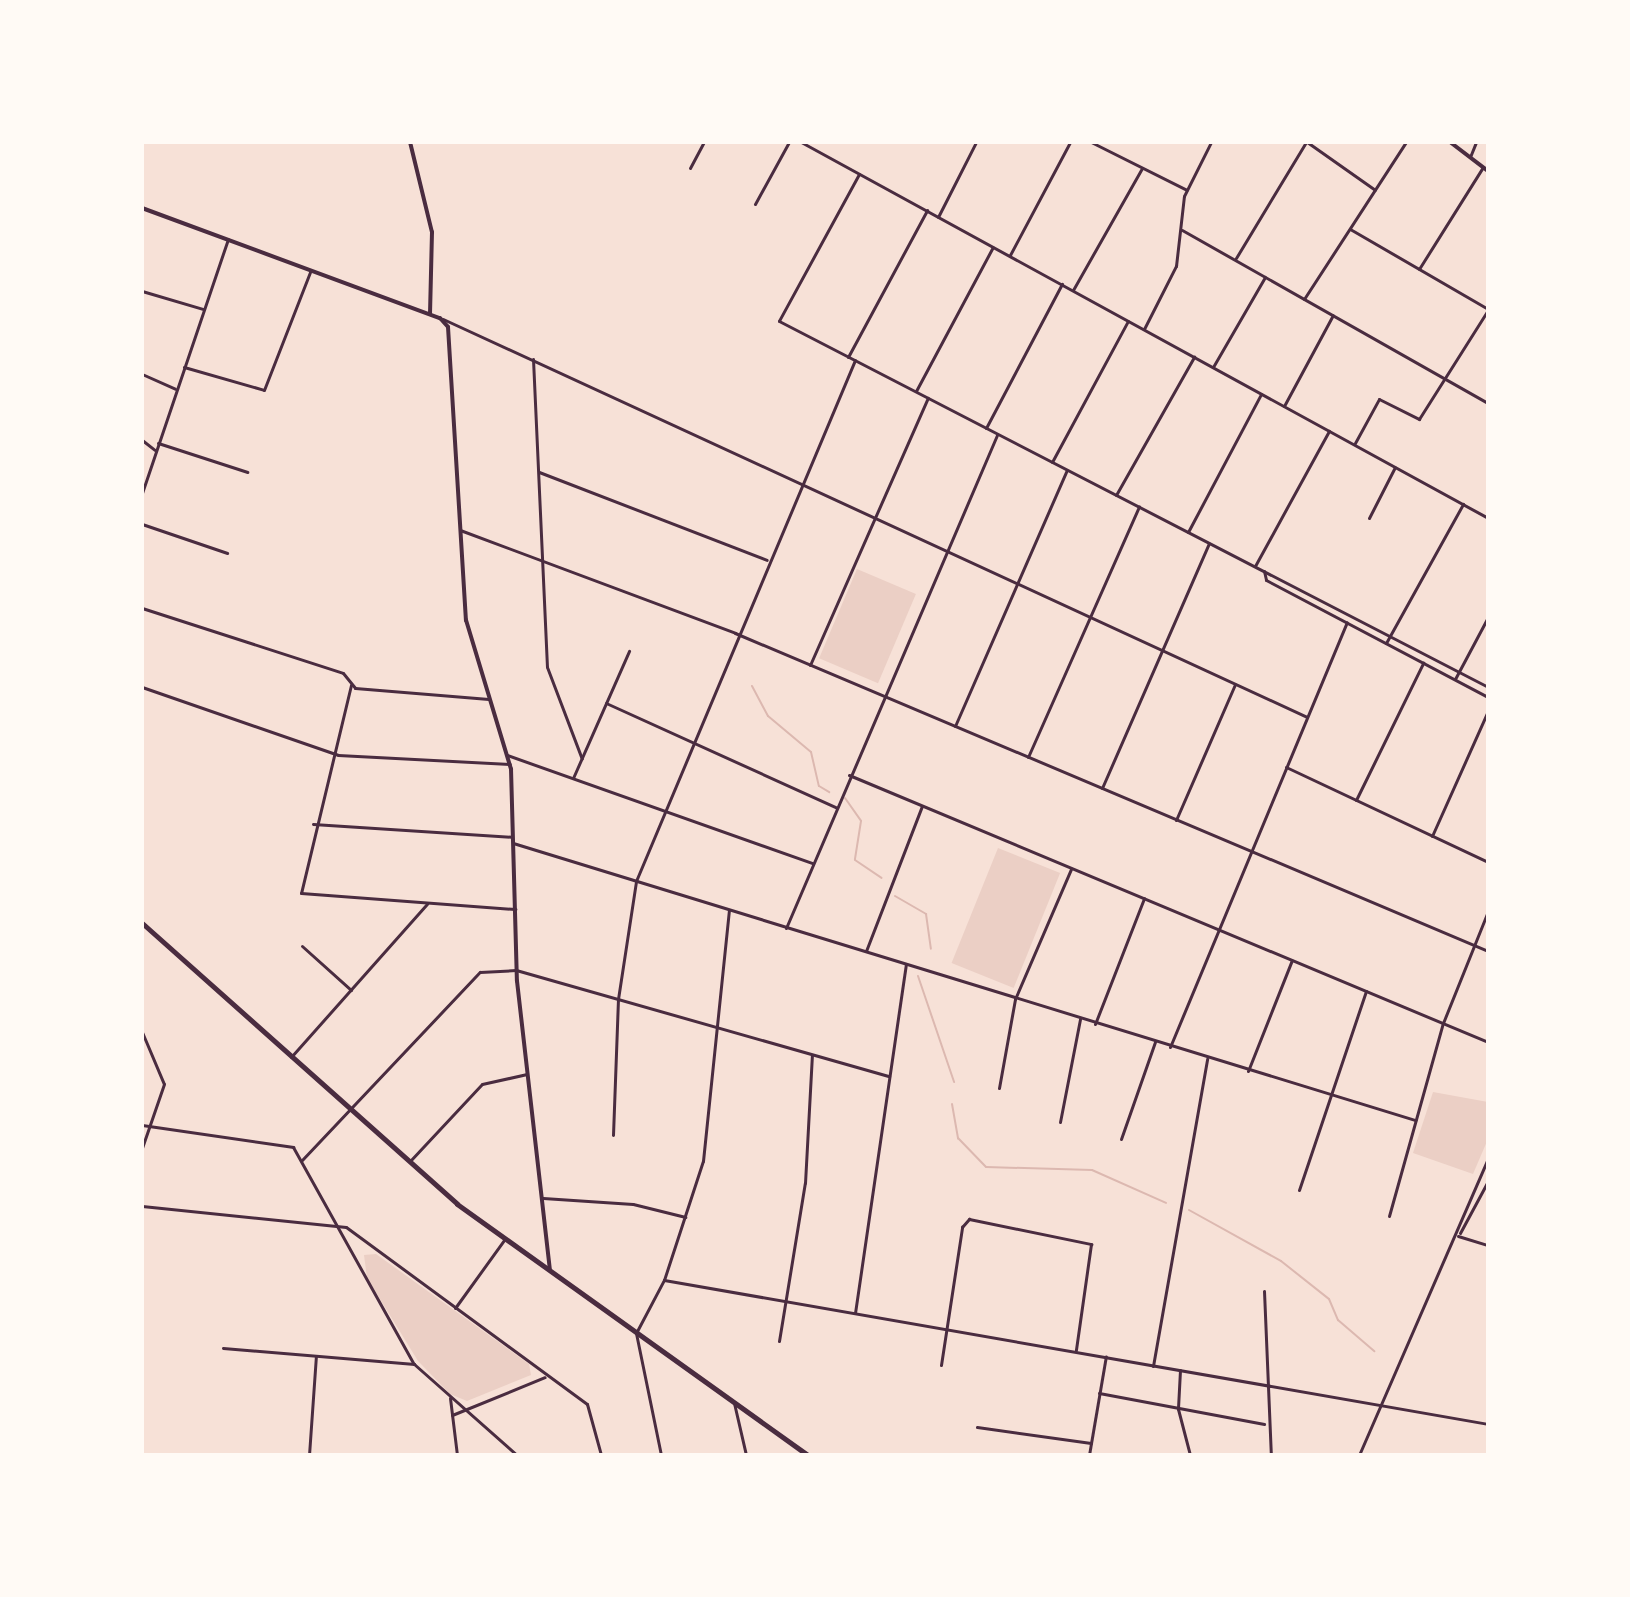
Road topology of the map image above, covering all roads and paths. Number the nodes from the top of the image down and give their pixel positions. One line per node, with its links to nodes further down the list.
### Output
1 (410, 142): 39 (street)
2 (704, 142): 14 (street)
3 (789, 142): 20 (street)
4 (801, 142): 17 (street)
5 (976, 142): 23 (street)
6 (1070, 142): 28 (street)
7 (1092, 142): 15 (street)
8 (1211, 142): 18 (street)
9 (1307, 142): 19 (street); 29 (street)
10 (1406, 142): 19 (street)
11 (1450, 142): 13 (street)
12 (1476, 142): 13 (street)
13 (1470, 157): 16 (street)
14 (690, 168)
15 (1142, 168): 18 (street); 34 (street)
16 (1486, 169): 31 (street)
17 (859, 174): 22 (street); 44 (street)
18 (1187, 190): 25 (street)
19 (1375, 190): 24 (street)
20 (755, 204)
21 (142, 208): 26 (street)
22 (927, 210): 23 (street); 44 (street)
23 (938, 217): 27 (street)
24 (1350, 229): 31 (street); 36 (street)
25 (1182, 230): 29 (street); 43 (street)
26 (228, 239): 30 (street); 37 (street)
27 (993, 247): 28 (street); 53 (street)
28 (1010, 255): 33 (street)
29 (1235, 260): 32 (street)
30 (311, 269): 39 (street); 48 (street)
31 (1419, 269): 38 (street)
32 (1265, 277): 36 (street); 49 (street)
33 (1062, 284): 34 (street); 58 (street)
34 (1073, 290): 42 (street)
35 (142, 291): 37 (street)
36 (1304, 299): 40 (street)
37 (204, 309): 48 (street)
38 (1488, 310): 51 (street)
39 (430, 314): 41 (street)
40 (1333, 315): 51 (street); 57 (street)
41 (440, 318): 46 (street); 79 (street)
42 (1128, 320): 43 (street); 65 (street)
43 (1144, 329): 45 (street)
44 (848, 357): 47 (street)
45 (1194, 357): 49 (street); 72 (street)
46 (533, 359): 69 (street); 70 (street)
47 (855, 360): 53 (street); 70 (street)
48 (184, 367): 52 (street)
49 (1213, 367): 54 (street)
50 (142, 374): 52 (street)
51 (1445, 378): 56 (street); 63 (street)
52 (175, 389): 62 (street)
53 (916, 391): 55 (street)
54 (1261, 394): 57 (street); 80 (street)
55 (928, 398): 58 (street); 75 (street)
56 (1488, 403)
57 (1284, 406): 59 (street)
58 (986, 428): 60 (street)
59 (1329, 431): 63 (street); 86 (street)
60 (997, 434): 65 (street); 82 (street)
61 (142, 440): 64 (street)
62 (158, 443): 64 (street); 68 (street)
63 (1354, 444): 66 (street)
64 (155, 450): 71 (street)
65 (1052, 462): 67 (street)
66 (1395, 467): 73 (street); 76 (street)
67 (1067, 470): 72 (street); 88 (street)
68 (247, 472)
69 (538, 472): 84 (street); 85 (street)
70 (801, 483): 75 (street); 85 (street)
71 (142, 493)
72 (1116, 495): 74 (street)
73 (1463, 504): 77 (street); 94 (street)
74 (1139, 506): 80 (street); 90 (street)
75 (872, 516): 82 (street); 99 (street)
76 (1369, 518)
77 (1488, 518)
78 (142, 524): 83 (street)
79 (460, 530): 84 (street); 108 (street)
80 (1188, 532): 81 (street)
81 (1209, 543): 86 (street); 97 (street)
82 (945, 550): 88 (street); 106 (street)
83 (227, 553)
84 (541, 560): 93 (street); 117 (street)
85 (767, 560): 93 (street)
86 (1255, 566): 87 (street)
87 (1264, 571): 92 (street); 94 (street)
88 (1018, 584): 90 (street); 112 (street)
89 (142, 608): 103 (street)
90 (1090, 617): 97 (street); 116 (street)
91 (1488, 617): 100 (street)
92 (1347, 622): 95 (street); 111 (street)
93 (735, 633): 99 (street); 113 (street)
94 (1390, 635): 95 (street); 100 (street)
95 (1386, 643): 98 (street)
96 (629, 651): 109 (street)
97 (1162, 651): 102 (street); 122 (street)
98 (1423, 663): 101 (street); 123 (street)
99 (810, 665): 106 (street)
100 (1459, 671): 101 (street); 105 (street)
101 (1455, 679): 107 (street)
102 (1235, 684): 111 (street); 127 (street)
103 (351, 685): 108 (street); 114 (street)
104 (142, 687): 114 (street)
105 (1488, 687)
106 (882, 695): 112 (street); 120 (street)
107 (1488, 697)
108 (489, 699): 115 (street)
109 (606, 703): 113 (street); 117 (street)
110 (1488, 711): 129 (street)
111 (1307, 717): 119 (street)
112 (955, 726): 116 (street)
113 (691, 741): 125 (street); 126 (street)
114 (331, 751): 118 (street); 128 (street)
115 (507, 755): 118 (street); 121 (street)
116 (1028, 757): 122 (street)
117 (582, 759): 121 (street)
118 (510, 764): 130 (street)
119 (1286, 767): 123 (street); 132 (street)
120 (849, 775): 124 (street); 125 (street)
121 (573, 778): 126 (street)
122 (1101, 788): 127 (street)
123 (1356, 800): 129 (street)
124 (922, 806): 135 (street); 148 (street)
125 (835, 807): 134 (street)
126 (663, 810): 134 (street); 136 (street)
127 (1176, 820): 132 (street)
128 (312, 824): 130 (street); 138 (street)
129 (1432, 836): 133 (street)
130 (512, 837): 131 (street)
131 (513, 843): 136 (street); 139 (street)
132 (1249, 851): 144 (street); 145 (street)
133 (1488, 862)
134 (812, 863): 143 (street)
135 (1071, 868): 137 (street); 155 (street)
136 (636, 881): 140 (street); 154 (street)
137 (1144, 898): 144 (street); 158 (street)
138 (427, 904): 139 (street); 152 (street)
139 (515, 909): 151 (street)
140 (729, 910): 143 (street); 159 (street)
141 (1488, 911): 145 (street)
142 (142, 923): 165 (main road)
143 (786, 928): 148 (street)
144 (1218, 929): 149 (street); 163 (street)
145 (1473, 945): 147 (street); 157 (street)
146 (302, 946): 152 (street)
147 (1488, 951)
148 (865, 952): 150 (street)
149 (1292, 960): 153 (street); 167 (street)
150 (906, 965): 155 (street); 169 (street)
151 (516, 970): 154 (street); 168 (street); 172 (street)
152 (351, 990): 165 (street)
153 (1366, 991): 157 (street); 171 (street)
154 (618, 999): 159 (street); 177 (street)
155 (1015, 999): 156 (street); 170 (street)
156 (1080, 1019): 158 (street); 174 (street)
157 (1443, 1023): 162 (street); 173 (street)
158 (1095, 1024): 161 (street)
159 (712, 1026): 164 (street); 188 (street)
160 (142, 1032): 176 (street)
161 (1155, 1042): 163 (street); 178 (street)
162 (1488, 1042)
163 (1170, 1047): 166 (street)
164 (812, 1054): 169 (street); 196 (street)
165 (291, 1057): 172 (main road)
166 (1207, 1058): 167 (street); 208 (street)
167 (1248, 1071): 171 (street)
168 (527, 1074): 182 (street); 185 (street)
169 (889, 1076): 198 (street)
170 (999, 1088)
171 (1328, 1095): 173 (street); 184 (street)
172 (349, 1110): 181 (street); 182 (main road)
173 (1415, 1120): 187 (street)
174 (1060, 1122)
175 (142, 1125): 176 (street)
176 (150, 1127): 179 (street); 181 (street)
177 (613, 1135)
178 (1121, 1139)
179 (142, 1148)
180 (1488, 1158): 190 (street)
181 (302, 1160): 189 (street)
182 (408, 1163): 191 (main road)
183 (1488, 1181): 190 (street)
184 (1299, 1190)
185 (543, 1198): 188 (street); 193 (street)
186 (142, 1206): 189 (street)
187 (1389, 1216)
188 (685, 1217): 194 (street)
189 (336, 1225): 197 (street); 206 (street)
190 (1459, 1235): 192 (street); 215 (street)
191 (504, 1239): 193 (main road); 197 (street)
192 (1488, 1245)
193 (550, 1270): 200 (main road)
194 (664, 1280): 196 (street); 200 (street)
195 (1264, 1291): 211 (street)
196 (786, 1300): 198 (street); 201 (street)
197 (455, 1308): 210 (street)
198 (855, 1313): 199 (street)
199 (948, 1330): 203 (street); 203 (street); 207 (street)
200 (636, 1333): 214 (main road); 227 (street)
201 (779, 1341)
202 (223, 1348): 204 (street)
203 (1076, 1350): 205 (street)
204 (316, 1356): 206 (street); 223 (street)
205 (1106, 1356): 208 (street); 212 (street)
206 (414, 1364): 213 (street)
207 (941, 1365)
208 (1153, 1366): 209 (street)
209 (1180, 1370): 211 (street); 216 (street)
210 (546, 1376): 217 (street); 226 (street)
211 (1264, 1385): 215 (street); 219 (street)
212 (1099, 1393): 216 (street); 222 (street)
213 (450, 1398): 217 (street); 218 (street)
214 (734, 1403): 228 (street); 229 (main road)
215 (1382, 1405): 220 (street); 233 (street)
216 (1178, 1409): 219 (street); 231 (street)
217 (463, 1410): 218 (street); 225 (street)
218 (452, 1415): 224 (street)
219 (1264, 1424): 232 (street)
220 (1488, 1424)
221 (977, 1427): 222 (street)
222 (1091, 1443): 230 (street)
223 (309, 1455)
224 (457, 1455)
225 (517, 1455)
226 (601, 1455)
227 (661, 1455)
228 (746, 1455)
229 (807, 1455)
230 (1089, 1455)
231 (1190, 1455)
232 (1271, 1455)
233 (1359, 1455)

